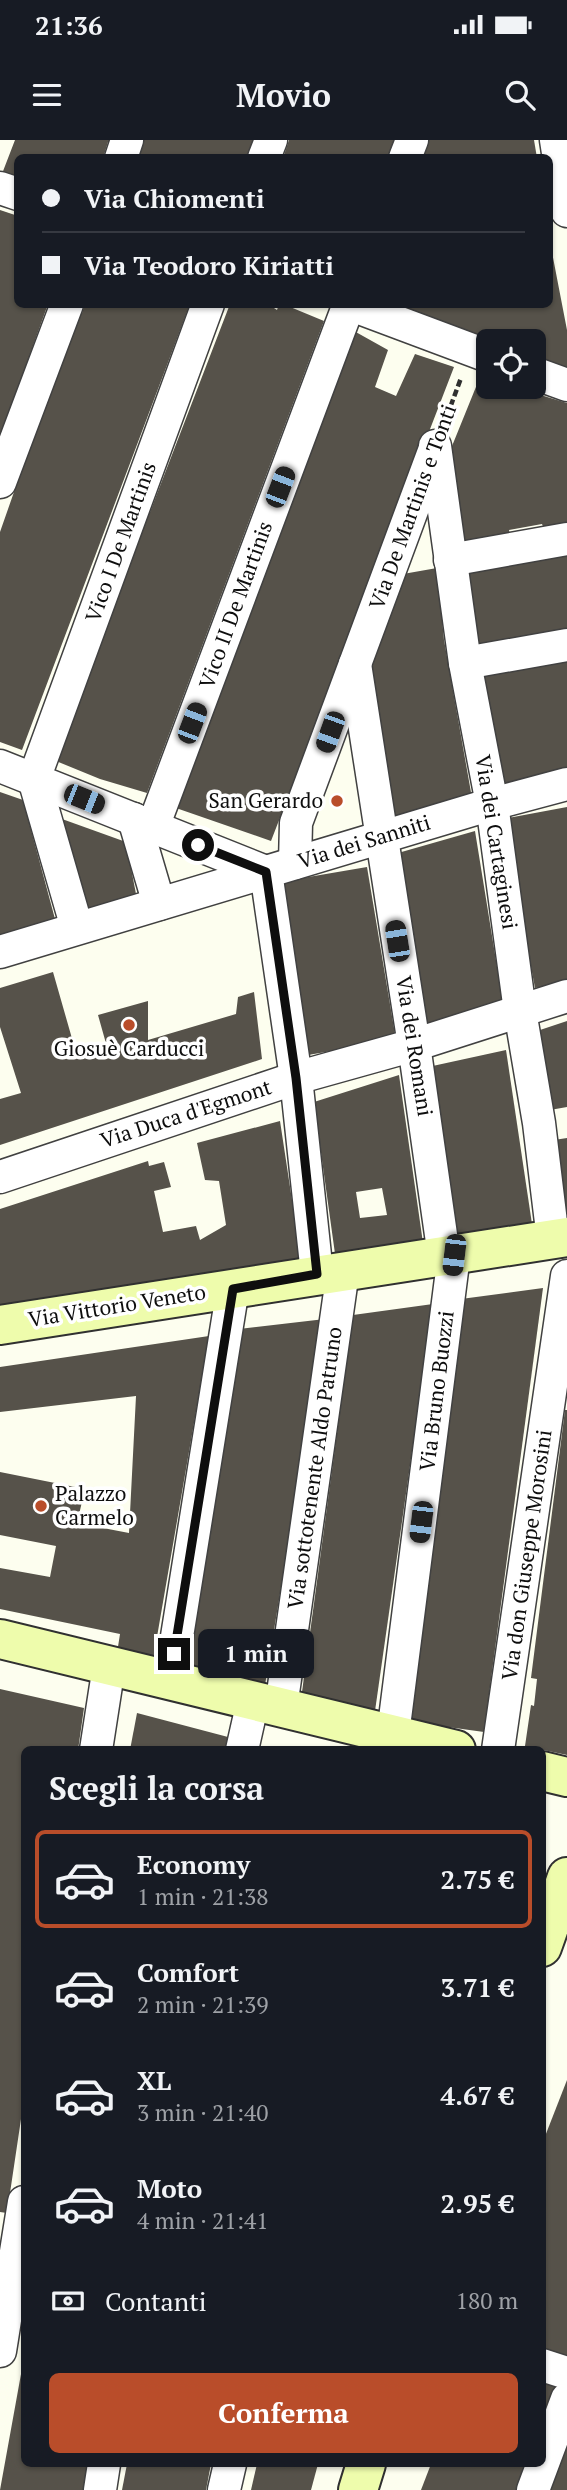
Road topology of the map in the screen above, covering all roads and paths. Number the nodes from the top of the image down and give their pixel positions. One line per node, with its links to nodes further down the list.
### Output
1 (556, 140): 2 (street)
2 (567, 211)
3 (65, 308): 12 (street)
4 (207, 308): 19 (street, Vico I De Martinis)
5 (347, 308): 22 (street, Vico II De Martinis)
6 (360, 308): 7 (street)
7 (476, 352)
8 (476, 361): 11 (path, Via De Martinis e Tonti)
9 (546, 378): 10 (street)
10 (567, 386)
11 (435, 446): 14 (street, Via dei Cartaginesi); 17 (street, Via De Martinis e Tonti)
12 (0, 482)
13 (567, 539): 14 (street)
14 (450, 560): 16 (street, Via dei Cartaginesi)
15 (567, 645): 16 (street)
16 (465, 663): 21 (street, Via dei Cartaginesi)
17 (355, 664): 23 (street, Via dei Romani); 24 (street, Via De Martinis e Tonti)
18 (0, 766): 19 (street)
19 (34, 779): 22 (street); 26 (street)
20 (567, 784): 21 (street, Via dei Sanniti)
21 (492, 804): 23 (street, Via dei Sanniti); 29 (street, Via dei Cartaginesi)
22 (144, 823): 24 (street); 25 (street)
23 (380, 837): 24 (street, Via dei Sanniti); 30 (street, Via dei Romani)
24 (280, 867): 25 (street, Via dei Sanniti); 31 (street, Via sottotenente Aldo Patruno)
25 (159, 904): 26 (street, Via dei Sanniti)
26 (77, 928): 27 (street, Via dei Sanniti)
27 (0, 952)
28 (567, 996): 29 (street, Via Duca d'Egmont)
29 (520, 1011): 30 (street, Via Duca d'Egmont); 32 (street, Via dei Cartaginesi)
30 (414, 1045): 31 (street, Via Duca d'Egmont); 35 (street, Via dei Romani)
31 (296, 1078): 33 (street, Via Duca d'Egmont); 36 (street, Via sottotenente Aldo Patruno)
32 (553, 1121): 34 (street, Via dei Cartaginesi)
33 (0, 1177)
34 (560, 1238): 35 (street, Via Vittorio Veneto)
35 (449, 1255): 36 (street, Via Vittorio Veneto); 44 (street, Via Bruno Buozzi)
36 (330, 1273): 38 (street, Via Vittorio Veneto); 43 (street, Via sottotenente Aldo Patruno)
37 (567, 1276): 48 (street, Via don Giuseppe Morosini)
38 (233, 1289): 39 (street, Via Vittorio Veneto); 42 (street)
39 (0, 1325)
40 (0, 1639): 41 (street)
41 (109, 1666): 42 (street); 45 (street)
42 (170, 1680): 43 (street)
43 (267, 1704): 44 (street); 46 (street, Via sottotenente Aldo Patruno)
44 (393, 1743): 47 (street)
45 (97, 1746)
46 (244, 1746)
47 (420, 1746)
48 (499, 1746)
49 (546, 1772): 50 (street)
50 (567, 1777)
51 (567, 1877): 52 (street)
52 (546, 1936)
53 (21, 2230): 54 (street)
54 (0, 2351)
55 (546, 2366): 56 (street)
56 (567, 2373)
57 (567, 2399): 58 (street)
58 (546, 2455)
59 (104, 2467): 63 (street)
60 (229, 2467): 64 (street)
61 (365, 2467): 65 (street)
62 (542, 2467): 66 (street)
63 (100, 2490)
64 (224, 2490)
65 (358, 2490)
66 (533, 2490)

